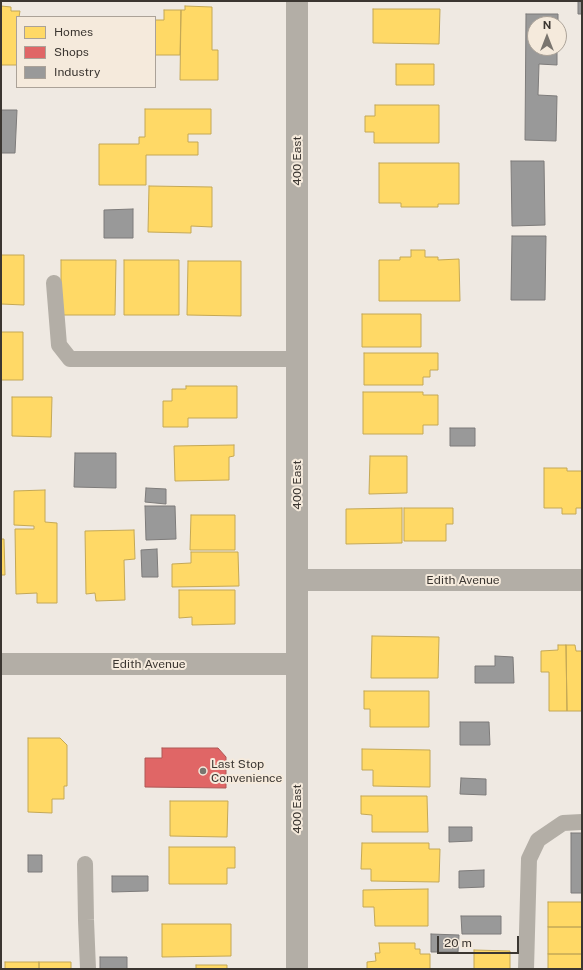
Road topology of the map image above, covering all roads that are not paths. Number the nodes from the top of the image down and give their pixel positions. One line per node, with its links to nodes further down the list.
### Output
1 (297, 1): 3 (street, 400 East)
2 (54, 283): 3 (lane)
3 (297, 359): 4 (street, 400 East)
4 (297, 580): 5 (street, Edith Avenue); 7 (street, 400 East)
5 (582, 580)
6 (1, 664): 7 (street, Edith Avenue)
7 (297, 664): 11 (street, 400 East)
8 (582, 822): 12 (lane)
9 (85, 864): 10 (lane)
10 (88, 969)
11 (297, 969)
12 (526, 969)

